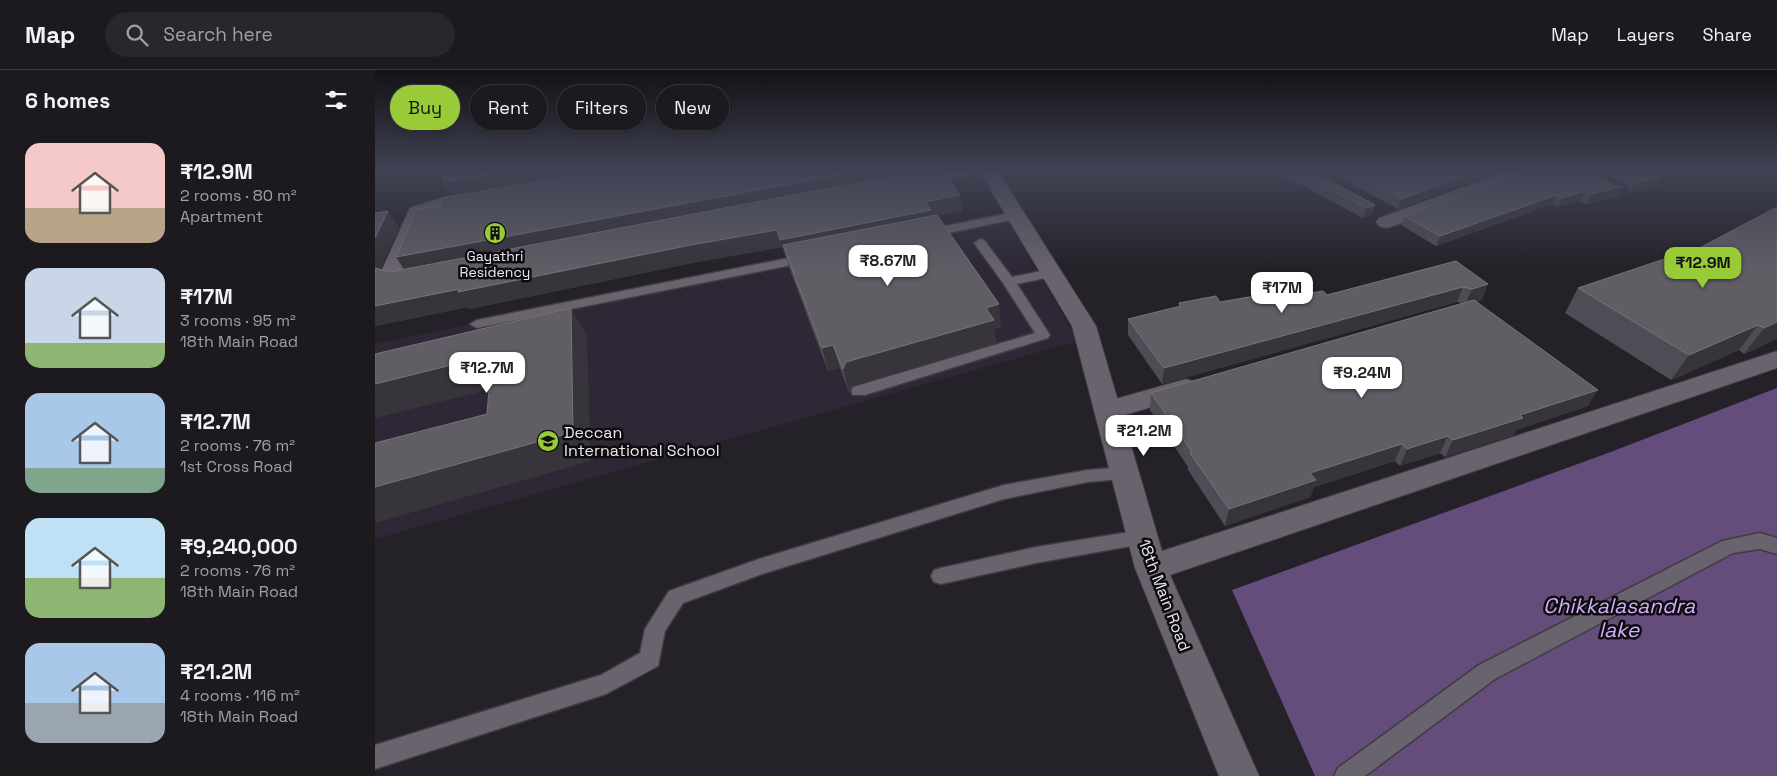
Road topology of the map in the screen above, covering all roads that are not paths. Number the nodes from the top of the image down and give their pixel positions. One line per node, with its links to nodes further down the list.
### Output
1 (449, 203): 9 (street)
2 (1008, 203): 4 (street, 18th Main Road)
3 (1429, 203): 5 (street)
4 (1016, 216): 6 (lane); 10 (street, 18th Main Road)
5 (1387, 216)
6 (912, 237)
7 (980, 243): 11 (lane)
8 (818, 256): 12 (lane)
9 (441, 273)
10 (1051, 273): 11 (lane); 16 (street, 18th Main Road)
11 (1009, 282): 15 (lane)
12 (477, 324)
13 (1777, 359): 20 (street)
14 (1211, 381): 16 (street)
15 (859, 391)
16 (1108, 411): 17 (street, 18th Main Road)
17 (1125, 473): 18 (street, 18th Main Road); 22 (lane)
18 (1142, 538): 20 (street, 18th Main Road); 21 (lane)
19 (1777, 546): 24 (lane)
20 (1151, 568): 23 (street, 18th Main Road)
21 (941, 576)
22 (375, 757)
23 (1239, 776)
24 (1346, 776)

